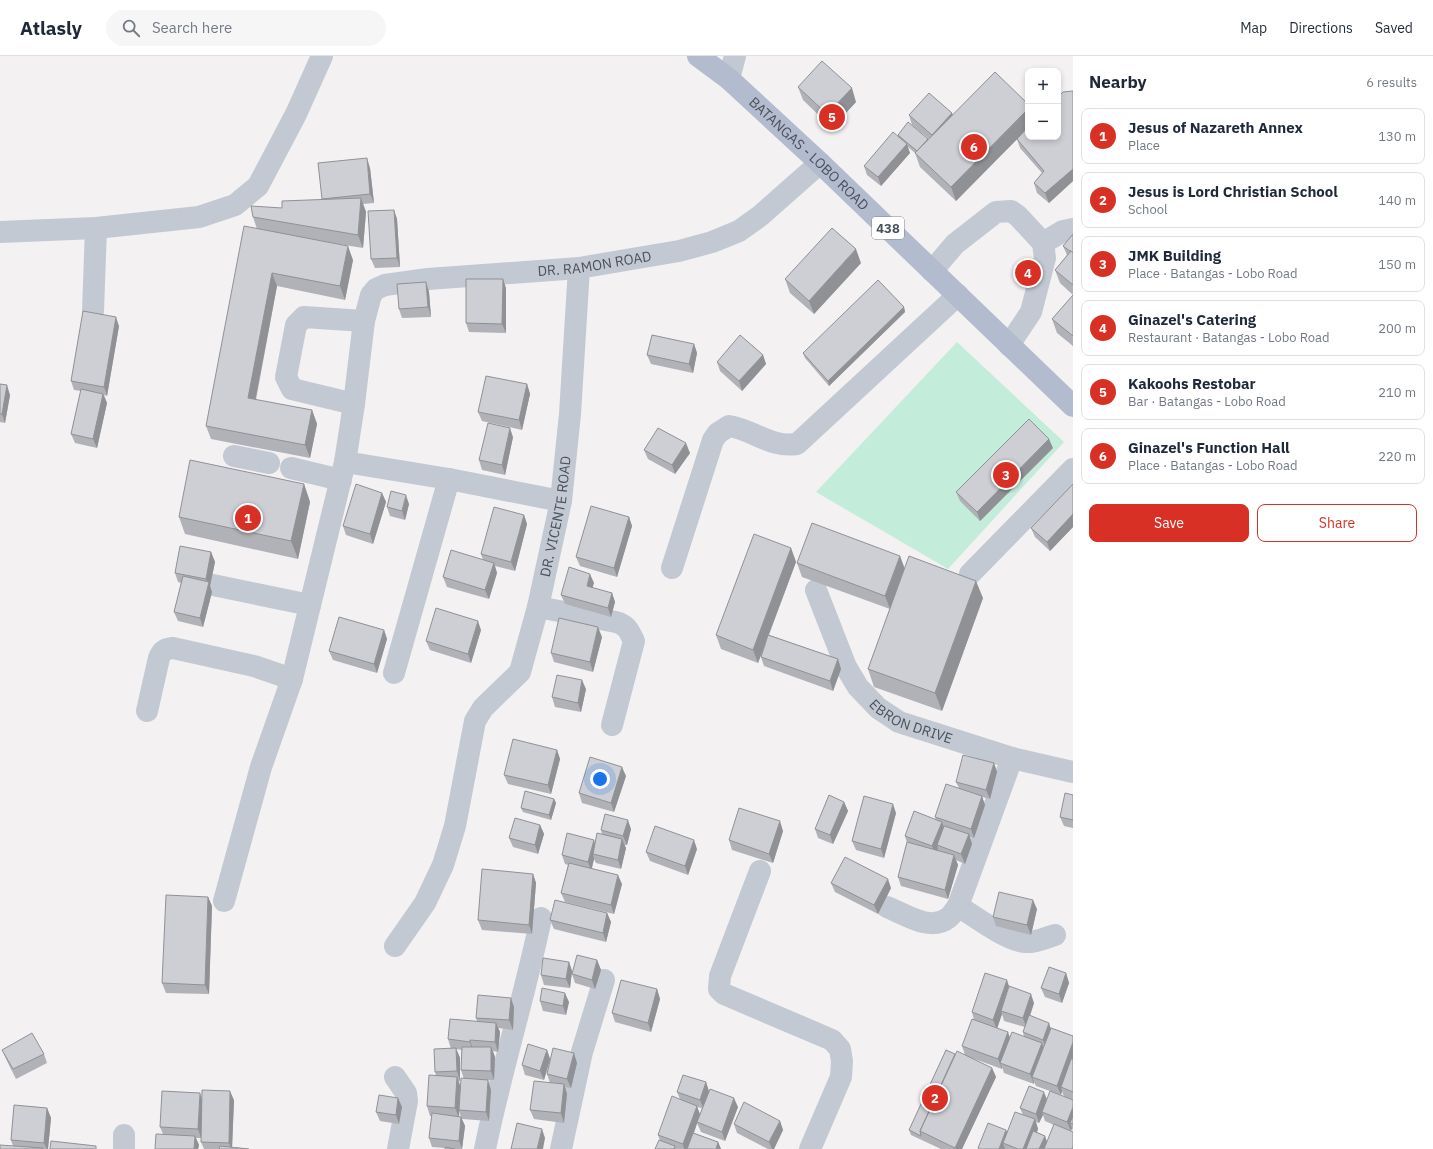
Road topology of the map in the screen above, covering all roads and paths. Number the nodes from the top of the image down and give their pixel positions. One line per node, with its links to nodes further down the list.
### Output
1 (322, 56): 6 (street)
2 (698, 56): 4 (main road, BATANGAS - LOBO ROAD / 438)
3 (735, 56): 4 (street)
4 (730, 79): 5 (main road, BATANGAS - LOBO ROAD / 438)
5 (820, 163): 10 (street, DR. RAMON ROAD); 11 (main road, BATANGAS - LOBO ROAD / 438)
6 (96, 228): 8 (street); 13 (street)
7 (1073, 229): 9 (street)
8 (0, 232)
9 (1043, 243): 11 (street); 15 (street)
10 (579, 268): 14 (street, DR. RAMON ROAD); 24 (street, DR. VICENTE ROAD)
11 (932, 271): 12 (main road, BATANGAS - LOBO ROAD / 438)
12 (958, 295): 15 (main road, BATANGAS - LOBO ROAD / 438); 25 (street)
13 (94, 311)
14 (364, 321): 16 (street, DR. RAMON ROAD); 16 (street)
15 (1009, 345): 17 (main road, BATANGAS - LOBO ROAD / 438)
16 (354, 404): 22 (street, DR. RAMON ROAD)
17 (1073, 406)
18 (234, 456): 19 (street)
19 (269, 463)
20 (290, 468): 22 (street)
21 (1073, 469): 26 (street)
22 (343, 471): 23 (street); 29 (street, DR. RAMON ROAD)
23 (449, 479): 24 (street); 31 (street)
24 (561, 501): 30 (street, DR. VICENTE ROAD)
25 (672, 568)
26 (970, 574)
27 (213, 585): 29 (street)
28 (816, 590): 35 (street, EBRON DRIVE)
29 (310, 605): 32 (street, DR. RAMON ROAD)
30 (538, 607): 34 (street); 43 (street, DR. VICENTE ROAD)
31 (394, 673)
32 (292, 679): 33 (street); 38 (street, DR. RAMON ROAD)
33 (147, 711)
34 (612, 725)
35 (1012, 758): 36 (street, EBRON DRIVE); 40 (street)
36 (1073, 772)
37 (760, 871): 49 (street)
38 (224, 901)
39 (887, 906): 40 (street)
40 (958, 906): 42 (street)
41 (542, 918): 47 (street)
42 (1055, 935)
43 (395, 946)
44 (604, 980): 48 (street)
45 (395, 1077): 46 (street)
46 (398, 1149)
47 (485, 1149)
48 (561, 1149)
49 (810, 1149)

